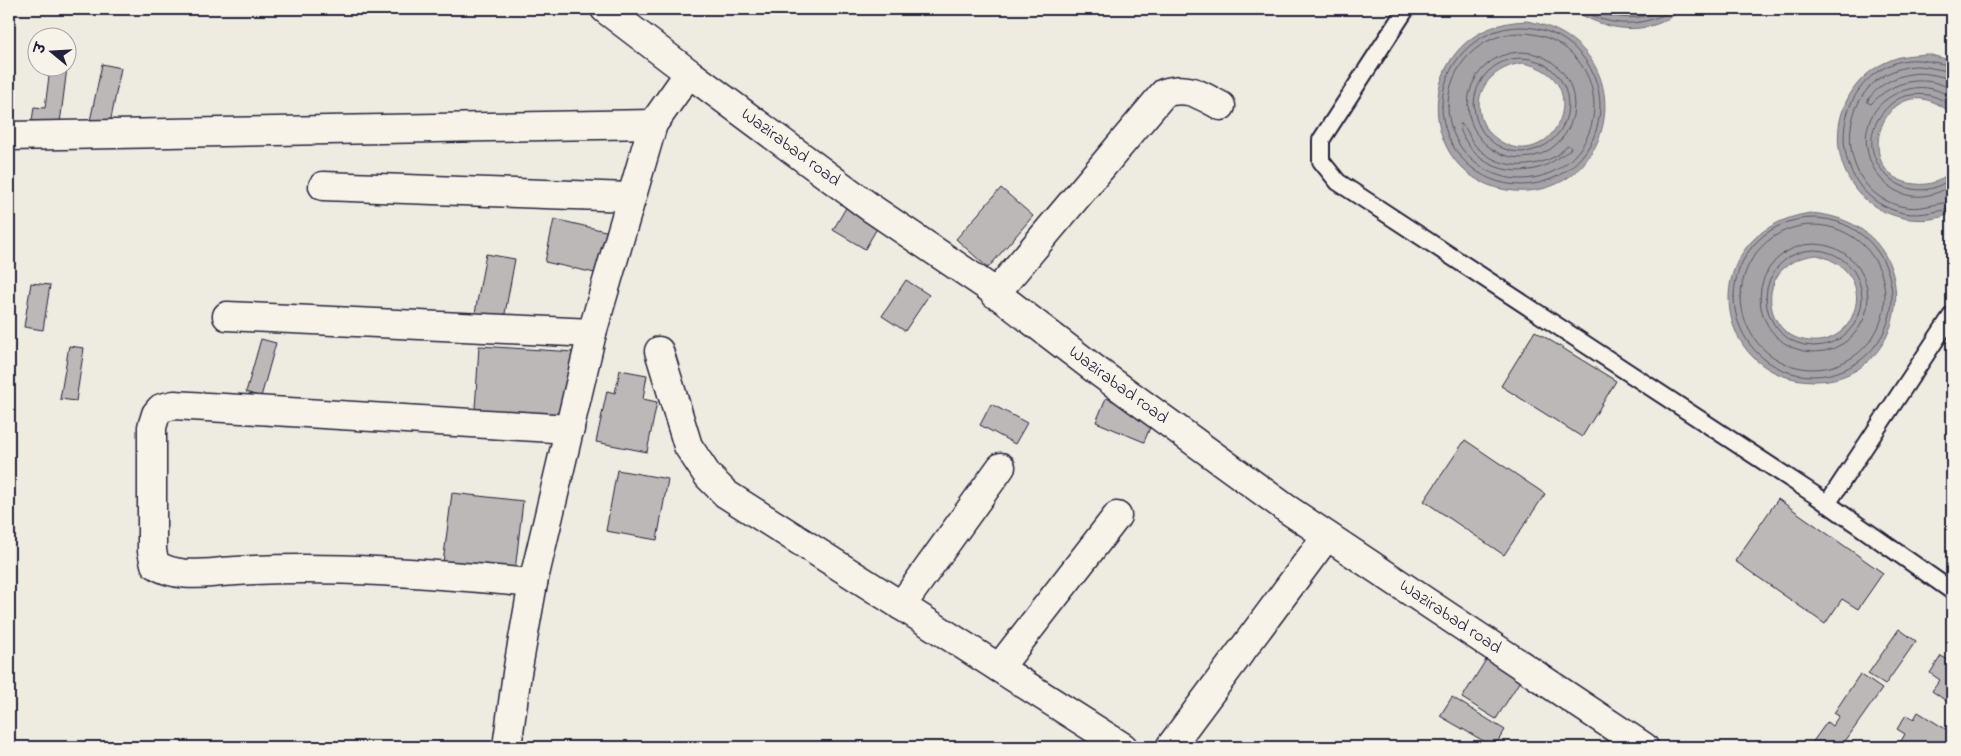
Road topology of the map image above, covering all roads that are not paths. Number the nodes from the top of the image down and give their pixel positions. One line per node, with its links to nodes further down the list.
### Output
1 (605, 9): 3 (street, Wazirabad road)
2 (1405, 9): 16 (lane)
3 (689, 73): 5 (street); 9 (street, Wazirabad road)
4 (1221, 106): 9 (street)
5 (652, 124): 6 (street); 8 (street)
6 (9, 136)
7 (323, 186): 8 (street)
8 (630, 197): 12 (street)
9 (995, 294): 18 (street, Wazirabad road)
10 (1952, 315): 16 (lane)
11 (227, 316): 12 (street)
12 (592, 333): 14 (street)
13 (660, 352): 21 (street)
14 (570, 429): 19 (street); 19 (street)
15 (1001, 467): 21 (street)
16 (1827, 504): 20 (lane)
17 (1117, 516): 22 (street)
18 (1327, 536): 25 (street); 26 (street, Wazirabad road)
19 (531, 591): 23 (street)
20 (1952, 591)
21 (901, 606): 22 (street)
22 (998, 668): 24 (street)
23 (507, 747)
24 (1123, 747)
25 (1170, 747)
26 (1644, 747)

